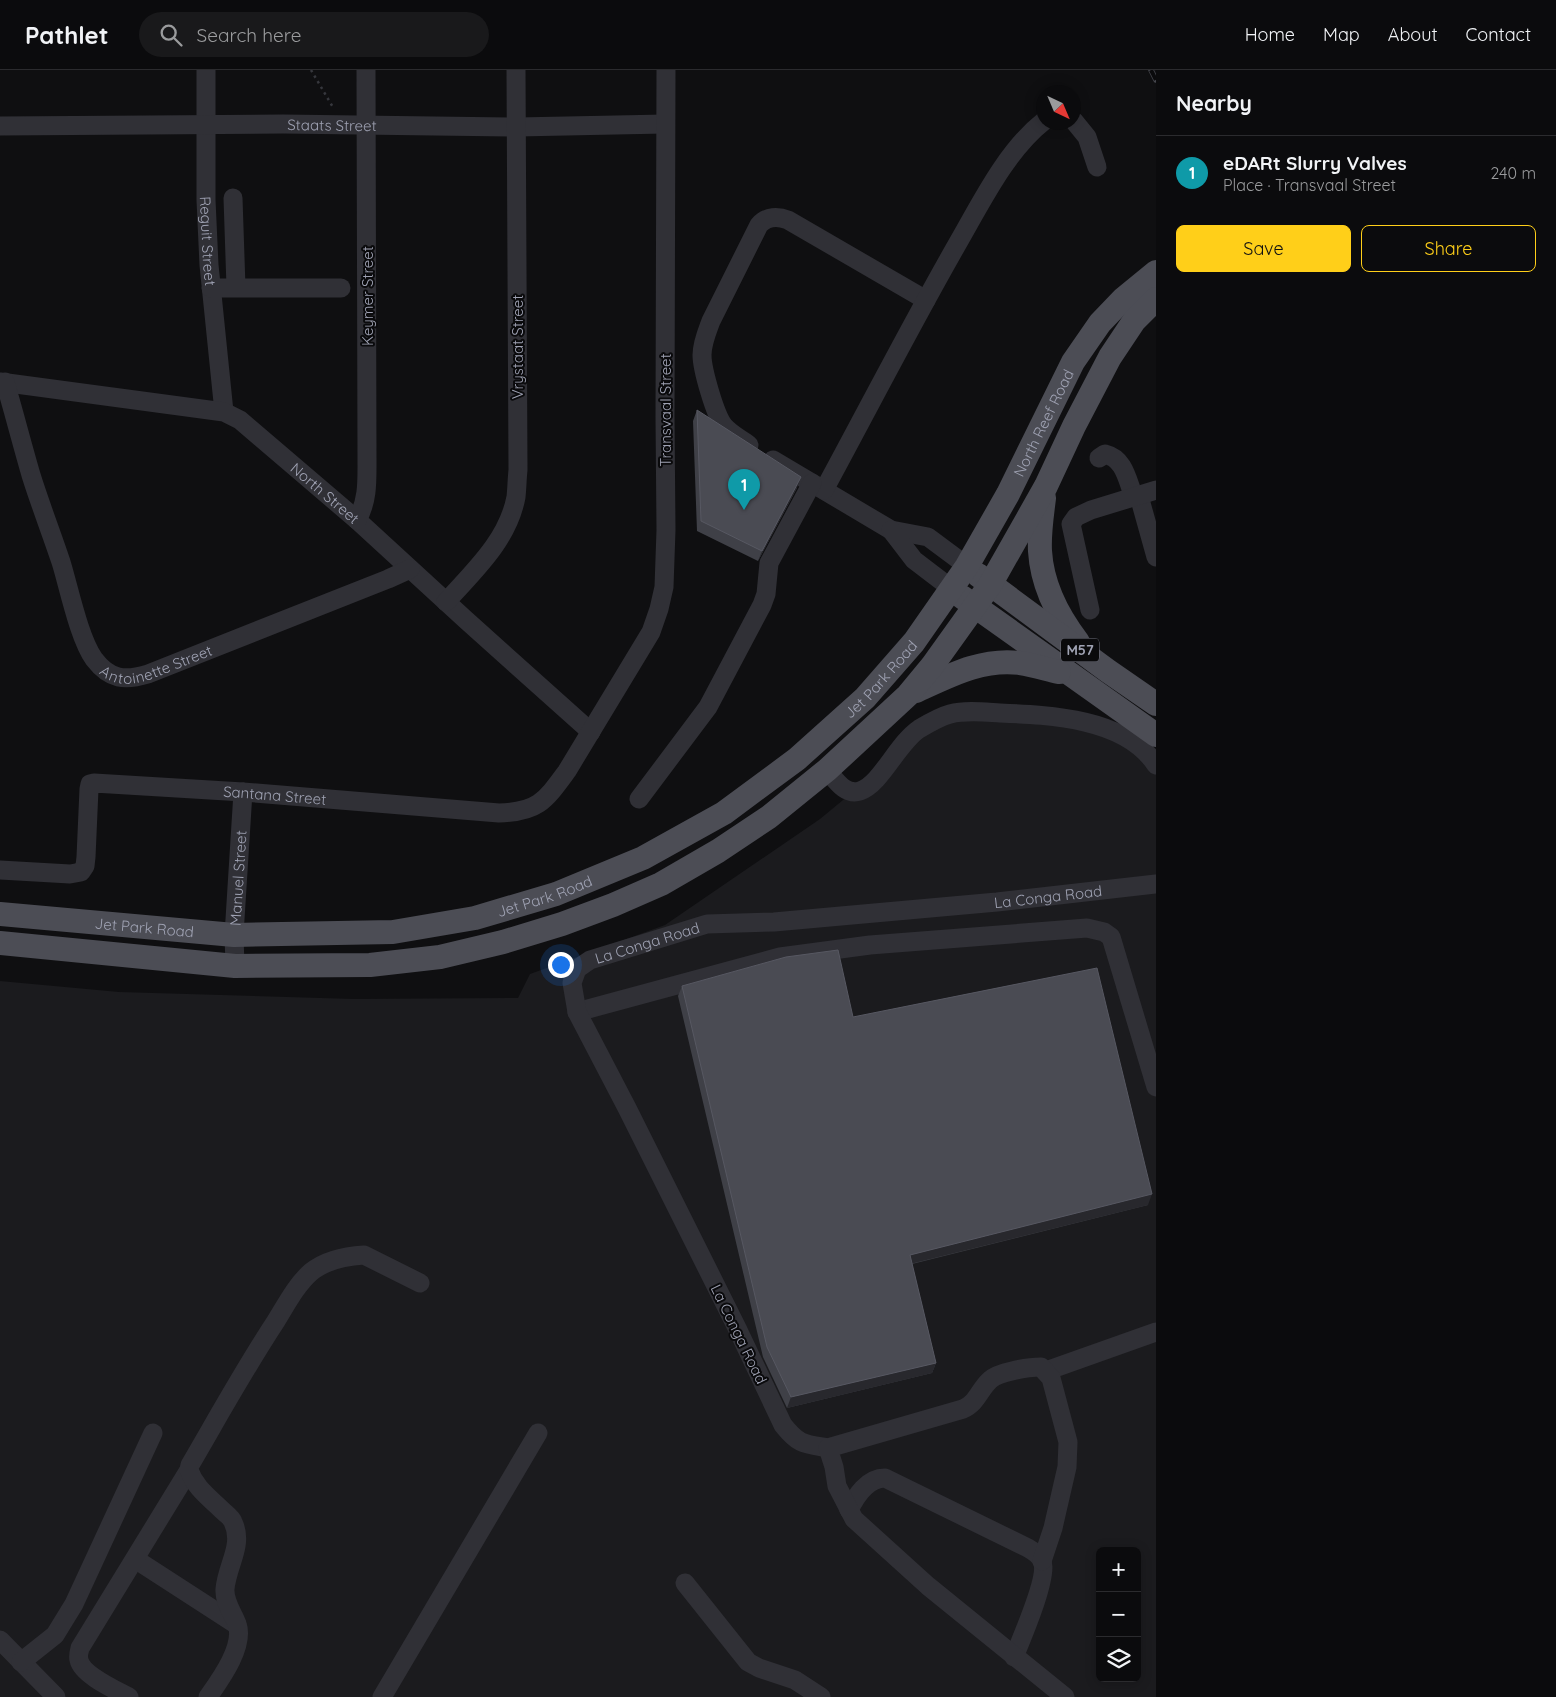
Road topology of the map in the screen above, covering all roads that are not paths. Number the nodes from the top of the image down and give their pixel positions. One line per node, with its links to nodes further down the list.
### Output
1 (206, 70): 5 (street, Reguit Street)
2 (366, 70): 8 (street, Keymer Street)
3 (516, 70): 9 (street, Vrystaat Street)
4 (666, 70): 6 (street, Transvaal Street)
5 (206, 124): 7 (street, Staats Street); 8 (street, Staats Street); 16 (street, Reguit Street)
6 (665, 124): 9 (street, Staats Street); 40 (street, Transvaal Street)
7 (0, 126)
8 (367, 126): 9 (street, Staats Street); 26 (street, Keymer Street)
9 (516, 127): 33 (street, Vrystaat Street)
10 (1036, 129): 19 (street)
11 (1081, 130): 12 (street)
12 (1097, 167)
13 (233, 198): 15 (street)
14 (1156, 272): 29 (main road, North Reef Road)
15 (236, 287): 16 (street); 17 (street)
16 (211, 288): 21 (street, Reguit Street)
17 (341, 288)
18 (1156, 299): 23 (main road, North Reef Road)
19 (926, 300): 24 (street); 24 (street)
20 (3, 382): 21 (street, North Street); 30 (street, Antoinette Street)
21 (224, 412): 26 (street, North Street)
22 (1099, 458): 25 (street)
23 (1046, 486): 31 (main road, North Reef Road); 36 (main road)
24 (818, 487): 27 (street); 45 (street)
25 (1143, 494): 28 (street); 35 (street)
26 (357, 520): 30 (street, North Street)
27 (891, 530): 29 (street); 32 (street)
28 (1156, 557)
29 (967, 566): 31 (main road, M57); 32 (main road, North Reef Road)
30 (410, 568): 33 (street, North Street)
31 (990, 585): 34 (main road, North Reef Road); 36 (main road, M57)
32 (952, 589): 34 (main road, M57); 49 (main road, Jet Park Road)
33 (446, 602): 40 (street, North Street)
34 (975, 606): 37 (main road, M57); 38 (main road, Jet Park Road)
35 (1090, 610)
36 (1086, 654): 39 (main road, M57)
37 (1070, 674): 38 (main road); 41 (main road, M57)
38 (908, 695): 43 (main road, Jet Park Road)
39 (1156, 704)
40 (591, 732): 44 (street, Santana Street)
41 (1156, 735)
42 (1156, 765): 43 (street)
43 (827, 770): 51 (main road, Jet Park Road)
44 (243, 792): 46 (street, Santana Street); 49 (street, Manuel Street)
45 (639, 798)
46 (0, 870)
47 (1156, 884): 52 (street, La Conga Road)
48 (0, 914): 49 (main road, Jet Park Road)
49 (234, 935): 51 (street, Manuel Street)
50 (0, 943): 51 (main road, Jet Park Road)
51 (235, 966)
52 (577, 1012): 53 (street); 59 (street, La Conga Road)
53 (1156, 1087)
54 (420, 1283): 60 (street)
55 (1156, 1332): 56 (street)
56 (1050, 1379): 59 (street); 63 (street)
57 (153, 1433): 68 (street)
58 (538, 1433): 72 (street)
59 (828, 1448): 61 (street)
60 (188, 1470): 62 (street); 65 (street)
61 (849, 1510): 63 (street); 67 (street)
62 (134, 1559): 65 (street); 70 (street)
63 (1042, 1560): 67 (street)
64 (685, 1584): 73 (street)
65 (238, 1626): 71 (street)
66 (0, 1640): 68 (street)
67 (1014, 1657): 74 (street)
68 (21, 1662): 69 (street)
69 (56, 1697)
70 (129, 1697)
71 (208, 1697)
72 (382, 1697)
73 (821, 1697)
74 (1066, 1697)

